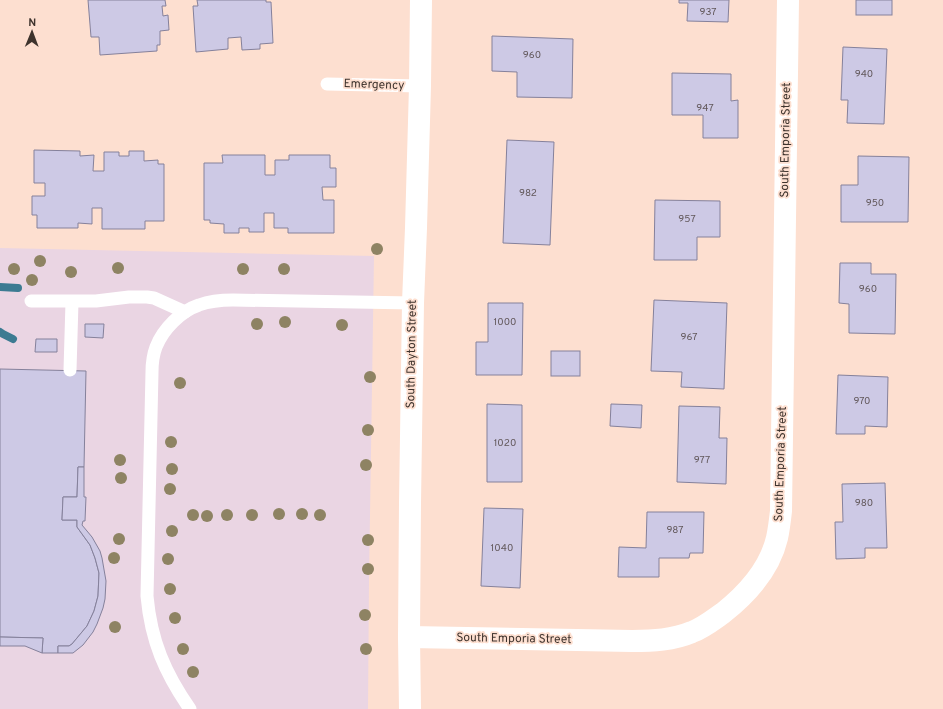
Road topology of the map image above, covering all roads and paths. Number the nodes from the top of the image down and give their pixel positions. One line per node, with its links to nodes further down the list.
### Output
1 (421, 0): 4 (street, South Dayton Street)
2 (788, 0): 10 (street, South Emporia Street)
3 (328, 84): 4 (lane, Emergency)
4 (420, 86): 7 (street, South Dayton Street)
5 (31, 300): 6 (lane)
6 (72, 302): 8 (lane); 9 (lane)
7 (413, 303): 8 (lane); 10 (street, South Dayton Street)
8 (185, 312): 11 (lane)
9 (70, 370)
10 (409, 637): 12 (street, South Dayton Street)
11 (190, 709)
12 (410, 709)

